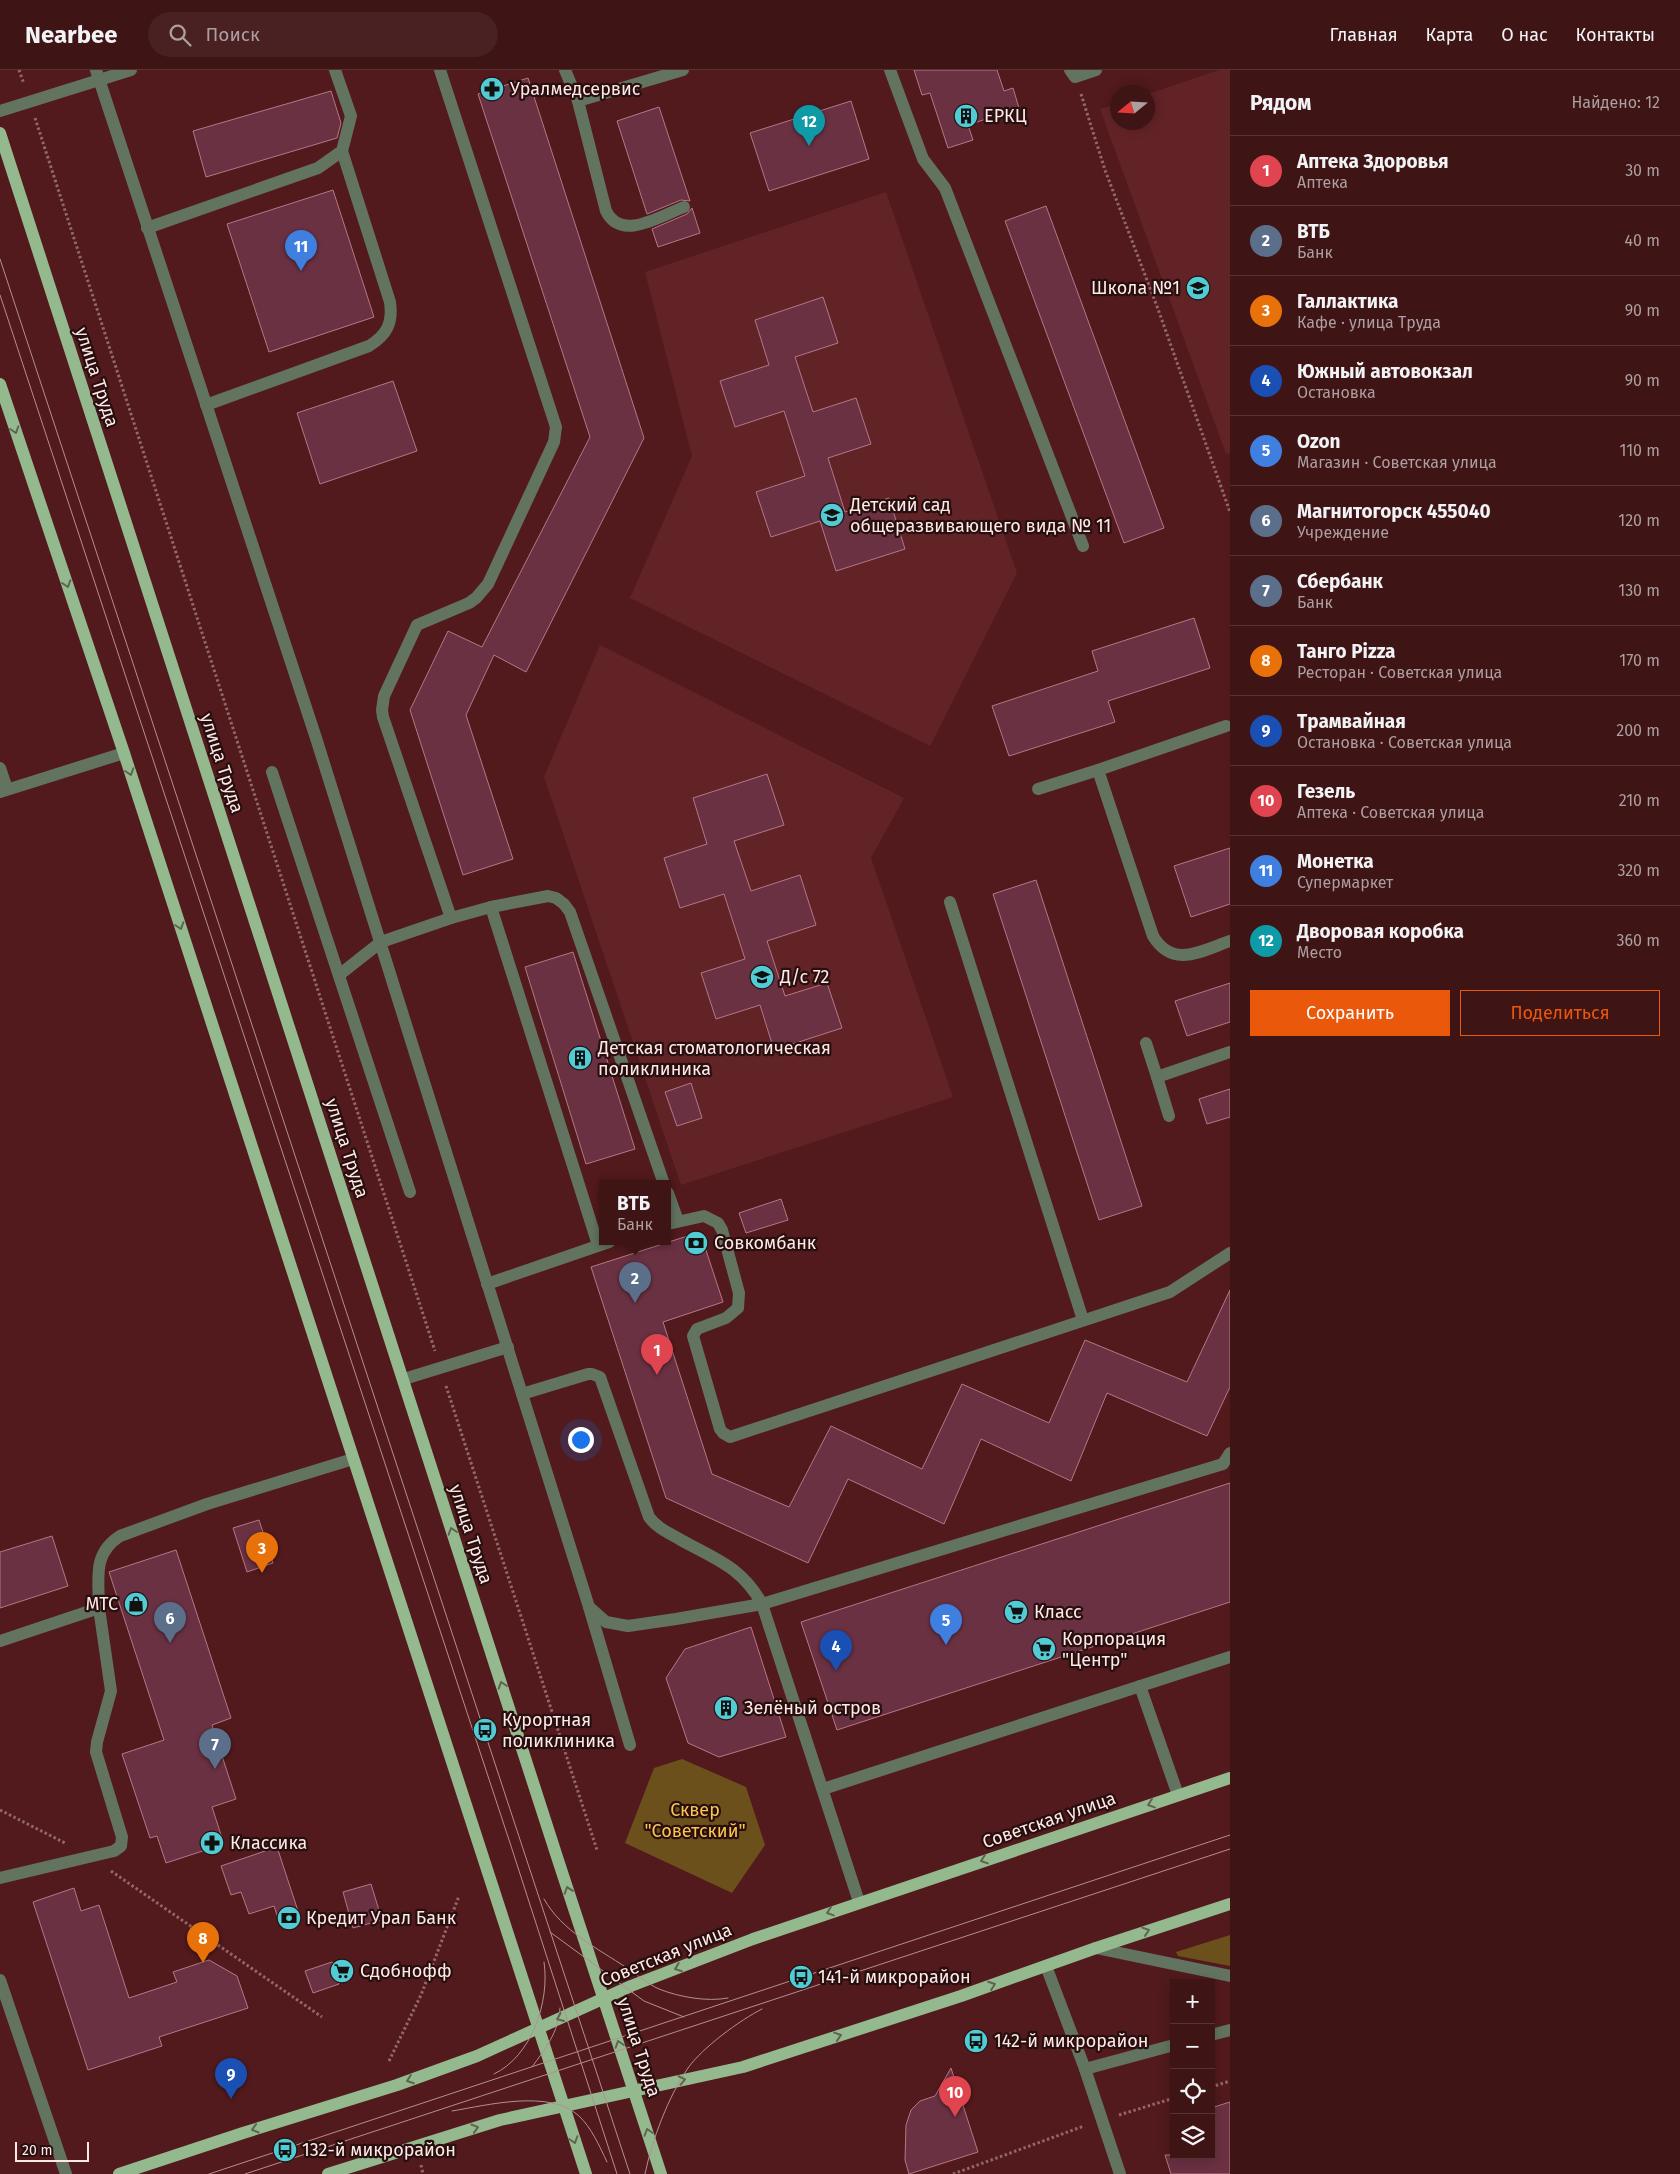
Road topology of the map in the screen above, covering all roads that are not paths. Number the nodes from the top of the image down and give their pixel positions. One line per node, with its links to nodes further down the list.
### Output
1 (131, 70): 9 (street)
2 (335, 70): 13 (street)
3 (440, 70): 28 (street)
4 (565, 70): 10 (street)
5 (683, 70): 10 (street)
6 (890, 70): 18 (street)
7 (1096, 70): 8 (street)
8 (1073, 73)
9 (98, 75): 11 (street); 15 (street)
10 (578, 101): 14 (street)
11 (0, 112)
12 (0, 133): 45 (main road, улица Труда)
13 (342, 151): 15 (street); 17 (street)
14 (684, 207)
15 (147, 228): 17 (street)
16 (0, 384): 20 (main road, one-way to 20)
17 (206, 405): 30 (street)
18 (1083, 546)
19 (1226, 726): 22 (street)
20 (124, 753): 25 (street); 48 (main road, one-way to 48)
21 (0, 768): 25 (street)
22 (1098, 770): 24 (street); 29 (street)
23 (272, 772): 31 (street)
24 (1038, 789)
25 (4, 791)
26 (950, 902): 43 (street)
27 (491, 908): 28 (street); 36 (street); 39 (street)
28 (451, 918): 30 (street)
29 (1230, 941)
30 (381, 942): 31 (street); 42 (street)
31 (338, 975): 37 (street)
32 (1146, 1043): 34 (street)
33 (1230, 1052): 34 (street)
34 (1157, 1077): 35 (street)
35 (1170, 1116)
36 (663, 1180)
37 (410, 1192)
38 (673, 1223): 43 (street)
39 (599, 1228)
40 (599, 1245): 42 (street)
41 (1230, 1253): 43 (street)
42 (487, 1284): 44 (street)
43 (1083, 1320)
44 (508, 1347): 45 (street); 46 (street)
45 (404, 1379): 67 (main road, улица Труда, one-way to 45)
46 (522, 1394): 49 (street); 51 (street)
47 (1230, 1453): 49 (street)
48 (353, 1459): 50 (street); 68 (main road)
49 (762, 1604): 51 (street); 57 (street)
50 (99, 1608): 52 (street); 59 (street)
51 (589, 1608): 55 (street)
52 (0, 1641)
53 (1230, 1657): 54 (street)
54 (1140, 1686): 57 (street); 58 (street)
55 (630, 1745)
56 (1230, 1778): 58 (main road, Советская улица)
57 (823, 1789): 60 (street)
58 (1178, 1795): 60 (main road, Советская улица, one-way to 60)
59 (0, 1878)
60 (859, 1902): 67 (main road, Советская улица, one-way to 67)
61 (1230, 1904): 62 (main road, one-way to 61)
62 (1096, 1948): 63 (main road); 64 (street)
63 (1046, 1966): 72 (street); 73 (main road, one-way to 63)
64 (1230, 1976)
65 (0, 1980): 66 (street)
66 (2, 1997): 75 (street)
67 (604, 1998): 68 (main road, Советская улица, one-way to 68); 73 (main road, улица Труда, one-way to 67)
68 (537, 2028): 74 (main road); 76 (main road, Советская улица, one-way to 76)
69 (1230, 2030): 70 (street)
70 (1215, 2034)
71 (1170, 2046): 72 (street)
72 (1085, 2069): 80 (street)
73 (634, 2091): 74 (main road); 79 (main road, улица Труда, one-way to 73)
74 (563, 2105): 77 (main road, one-way to 74); 78 (main road, one-way to 78)
75 (66, 2174)
76 (119, 2174)
77 (328, 2174)
78 (586, 2174)
79 (661, 2174)
80 (1120, 2174)

